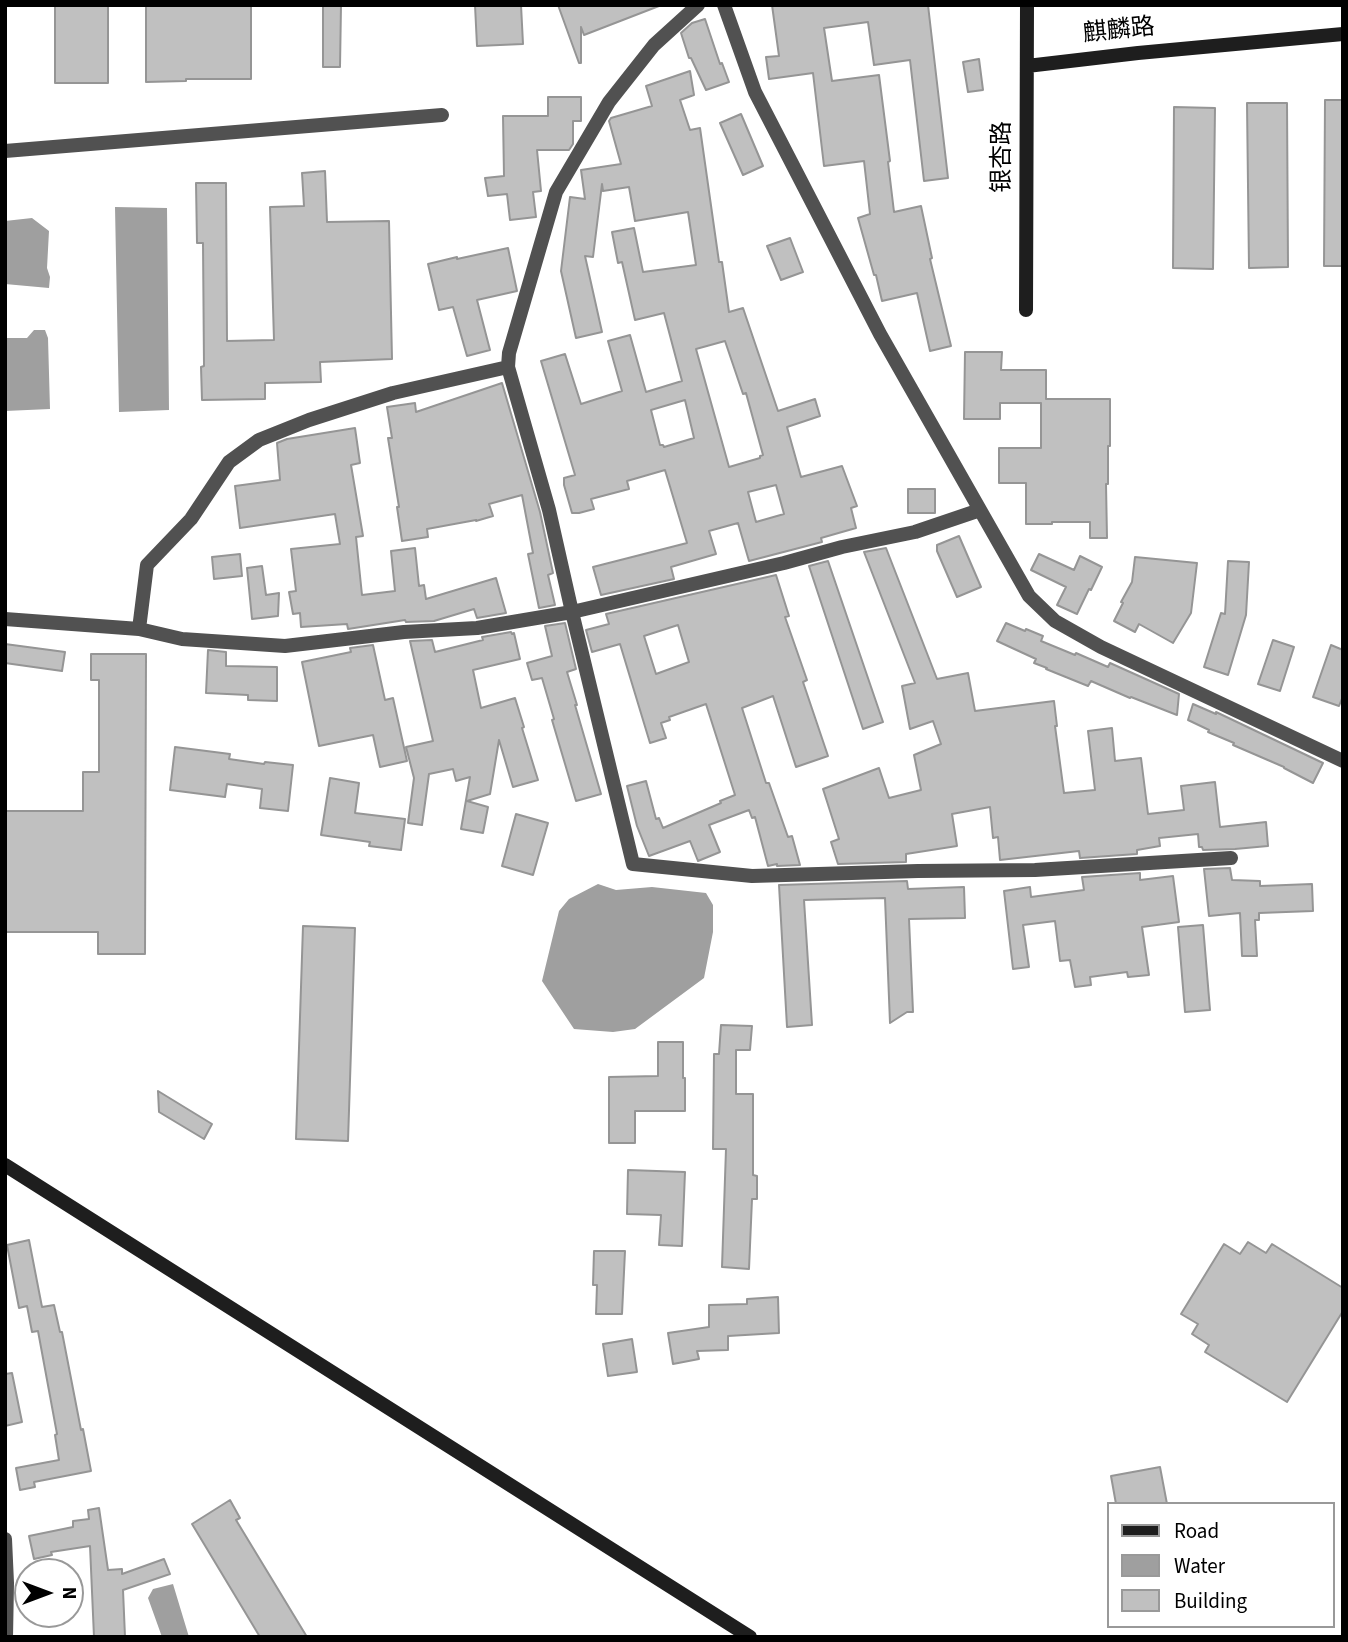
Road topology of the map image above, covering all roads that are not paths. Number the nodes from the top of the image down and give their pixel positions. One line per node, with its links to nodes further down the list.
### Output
1 (698, 5): 9 (street)
2 (724, 5): 10 (street)
3 (1027, 5): 5 (main road, 银杏路)
4 (1343, 34): 5 (main road, 麒麟路)
5 (1027, 66): 8 (main road, 银杏路)
6 (442, 115): 7 (street)
7 (5, 151)
8 (1026, 310)
9 (508, 367): 11 (street); 13 (street)
10 (980, 510): 11 (street); 14 (street)
11 (572, 612): 13 (street); 15 (street)
12 (5, 619): 13 (street)
13 (139, 629)
14 (1343, 761)
15 (1231, 858)
16 (5, 1165): 19 (main road)
17 (5, 1539): 18 (street)
18 (6, 1637)
19 (750, 1637)

